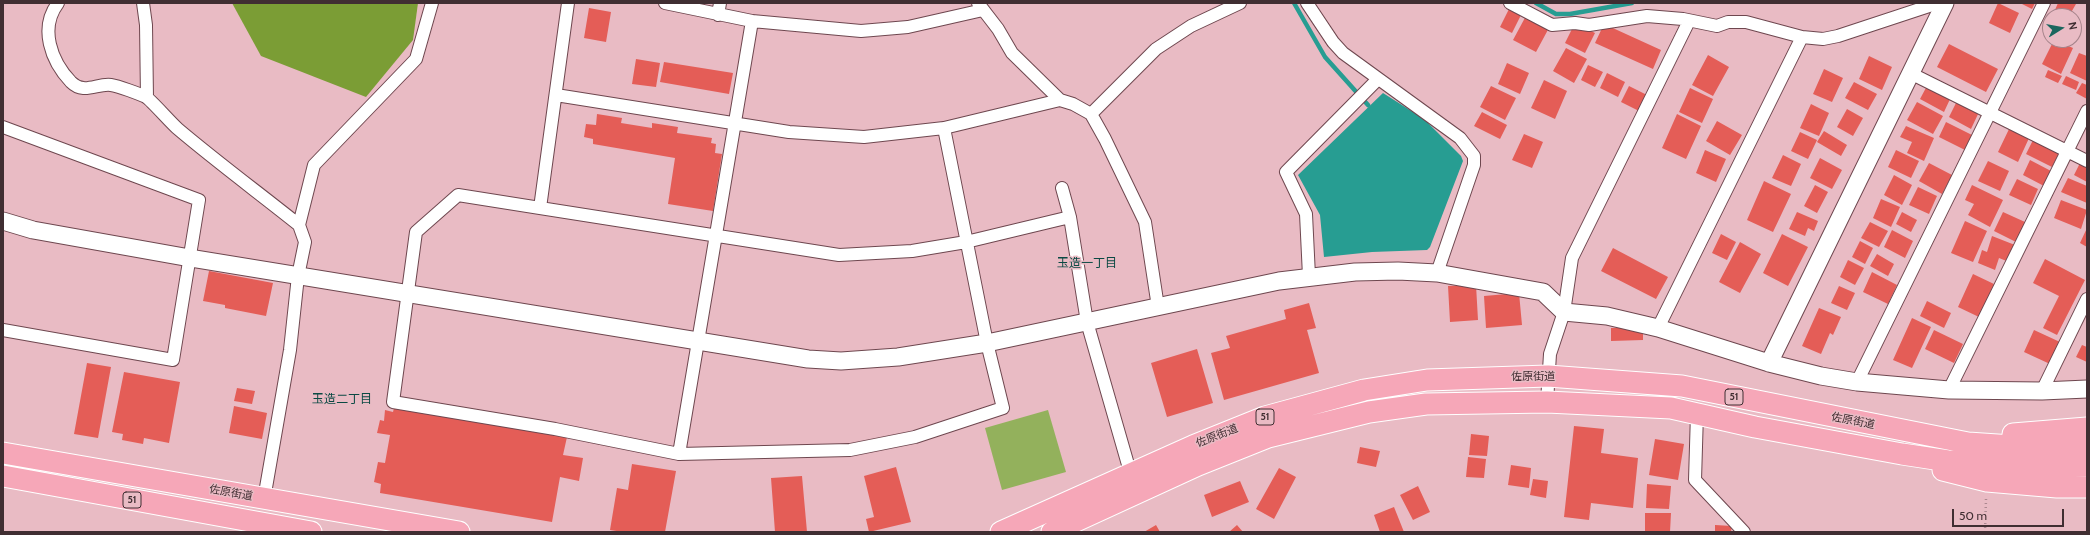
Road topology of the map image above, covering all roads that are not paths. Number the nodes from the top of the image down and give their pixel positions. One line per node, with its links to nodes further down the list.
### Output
1 (58, 3): 20 (street)
2 (142, 3): 20 (street)
3 (432, 3): 34 (street)
4 (568, 3): 19 (street)
5 (665, 3): 13 (street)
6 (1240, 3): 24 (street)
7 (1307, 3): 18 (street)
8 (1510, 3): 15 (street)
9 (1938, 3): 16 (street)
10 (1945, 3): 17 (street)
11 (2044, 3): 23 (street)
12 (981, 6): 14 (street); 21 (street)
13 (719, 9): 14 (street)
14 (752, 21): 25 (street)
15 (1689, 21): 16 (street); 44 (street)
16 (1802, 37): 46 (street)
17 (1910, 73): 23 (street); 50 (street)
18 (1378, 80): 38 (street); 40 (street)
19 (556, 95): 25 (street); 31 (street)
20 (147, 98): 34 (street)
21 (1060, 100): 24 (street); 27 (street)
22 (2087, 111): 28 (street)
23 (1990, 113): 28 (street); 52 (street)
24 (1091, 114): 43 (street)
25 (734, 124): 27 (street); 35 (street)
26 (3, 127): 37 (street)
27 (944, 128): 36 (street)
28 (2067, 152): 29 (street); 54 (street)
29 (2087, 162)
30 (1062, 188): 32 (street)
31 (540, 208): 35 (street); 41 (street)
32 (1070, 217): 36 (street); 45 (street)
33 (3, 221): 37 (street)
34 (299, 225): 39 (street)
35 (714, 234): 36 (street); 48 (street)
36 (966, 242): 49 (street)
37 (190, 258): 39 (street); 47 (street)
38 (1437, 273): 40 (street); 44 (street)
39 (298, 276): 41 (street); 68 (street)
40 (1309, 276): 43 (street)
41 (407, 294): 48 (street); 62 (street)
42 (2087, 299): 55 (street)
43 (1158, 307): 45 (street)
44 (1564, 312): 46 (street); 51 (street)
45 (1088, 322): 49 (street); 65 (street)
46 (1658, 328): 50 (street)
47 (3, 330)
48 (698, 342): 49 (street); 62 (street)
49 (986, 343): 62 (street)
50 (1769, 363): 52 (street)
51 (1548, 376): 56 (street); 59 (highway, 佐原街道 / 51); 65 (highway, 佐原街道 / 51)
52 (1856, 382): 54 (street)
53 (2087, 389): 55 (street)
54 (1949, 390): 55 (street)
55 (2042, 391)
56 (1547, 402): 57 (highway, 佐原街道 / 51); 73 (highway, 佐原街道 / 51)
57 (1697, 413): 63 (highway, 佐原街道 / 51); 74 (street)
58 (2087, 428): 59 (highway)
59 (1918, 434): 60 (highway, 佐原街道 / 51)
60 (2087, 446)
61 (3, 453): 68 (highway, 佐原街道 / 51)
62 (679, 454)
63 (1902, 454): 64 (highway, 佐原街道 / 51); 67 (highway)
64 (2087, 466)
65 (1131, 475): 72 (highway, 佐原街道 / 51)
66 (3, 476): 69 (highway, 51)
67 (2087, 487)
68 (264, 499): 69 (street); 71 (highway, 佐原街道 / 51)
69 (260, 528): 70 (highway, 51)
70 (311, 532)
71 (459, 532)
72 (1001, 532)
73 (1052, 532)
74 (1744, 532)

